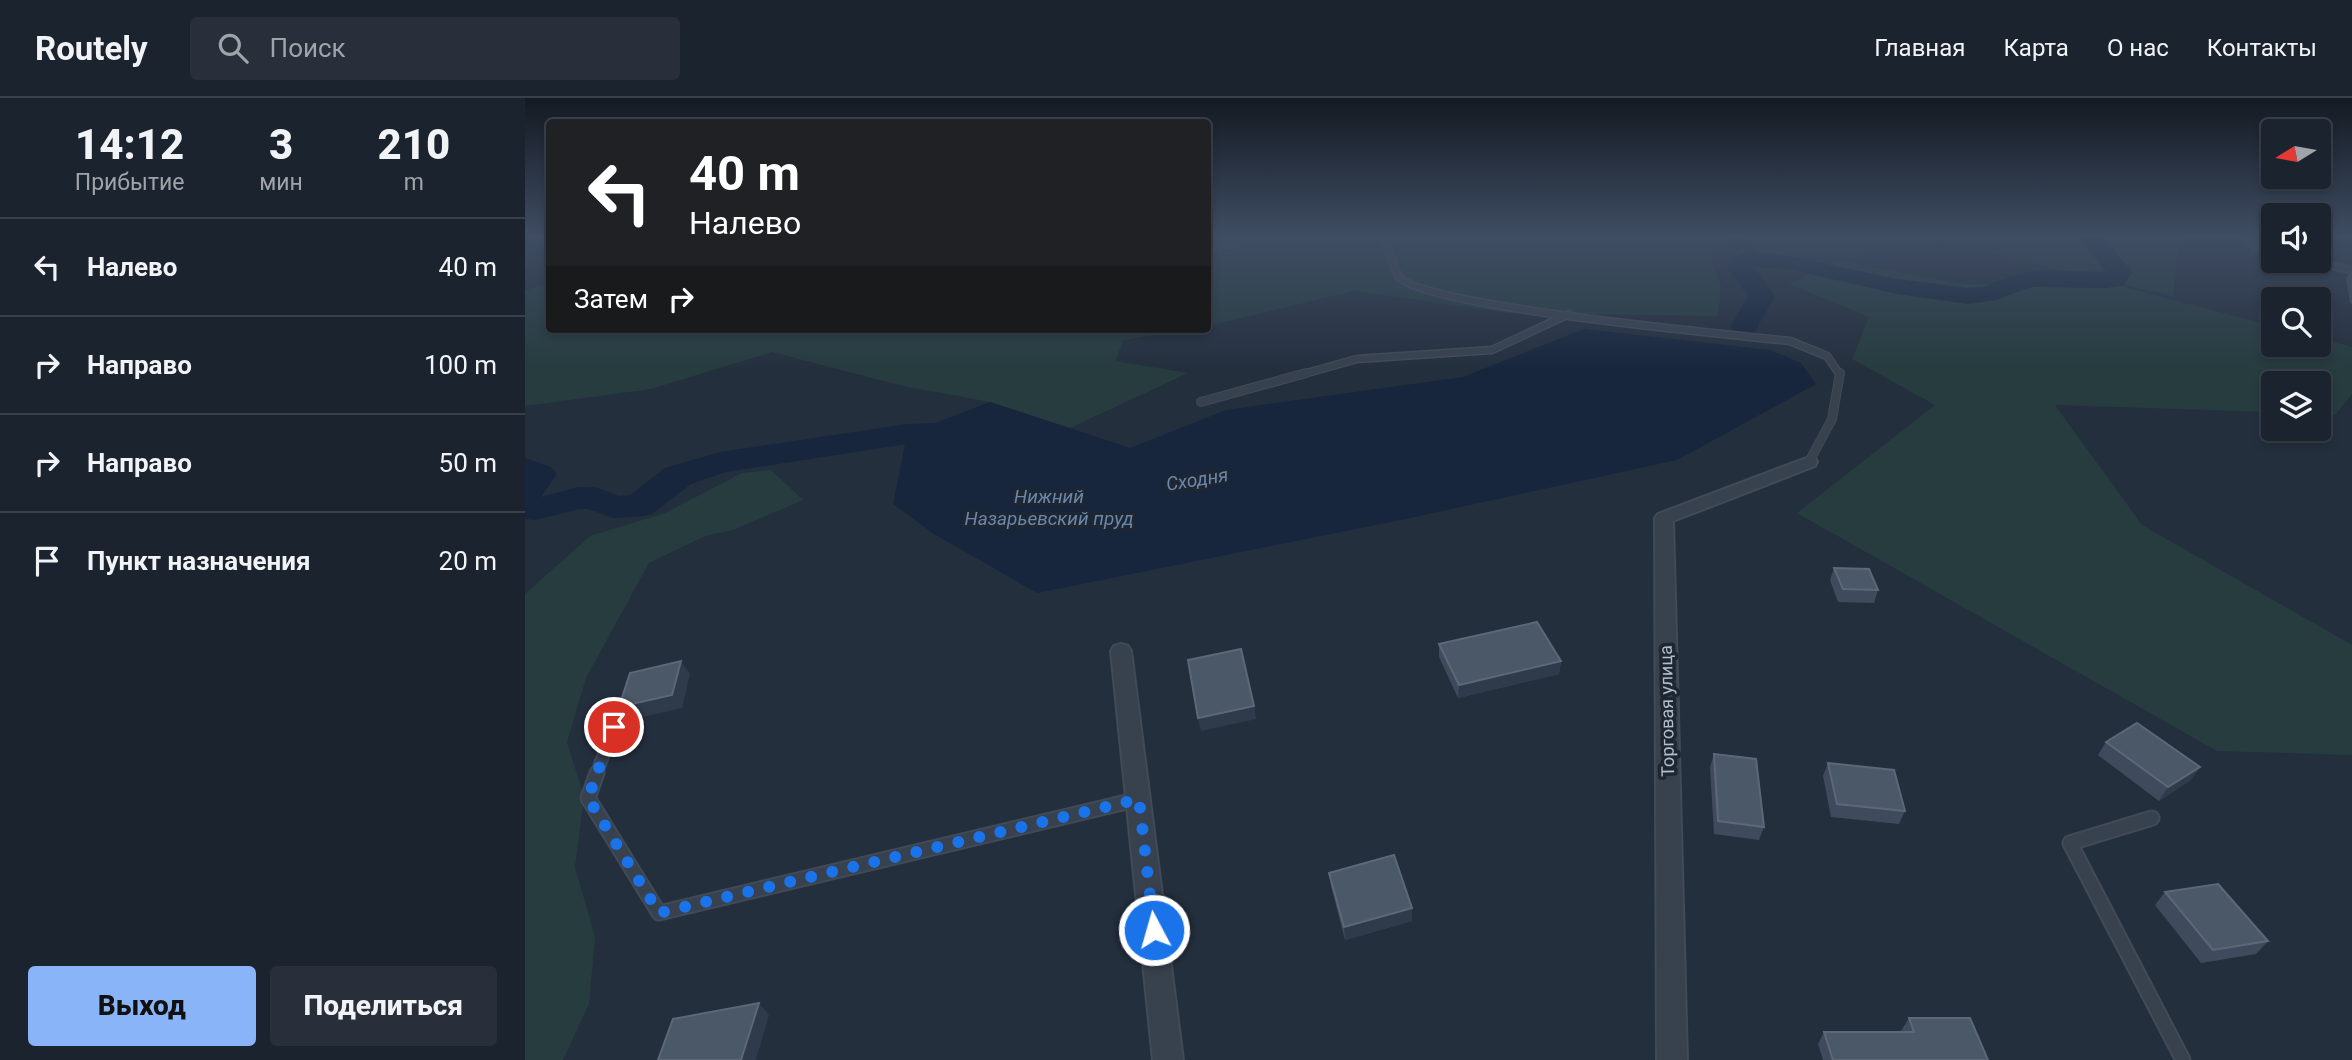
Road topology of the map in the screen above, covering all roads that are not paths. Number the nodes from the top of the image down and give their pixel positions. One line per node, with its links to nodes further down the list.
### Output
1 (1402, 281): 2 (lane)
2 (1569, 314): 3 (lane); 4 (lane)
3 (1201, 402)
4 (1809, 462): 10 (street, Торговая улица)
5 (1121, 651): 7 (street)
6 (614, 727): 7 (lane)
7 (1139, 799): 9 (street)
8 (2152, 818): 11 (lane)
9 (1168, 1060)
10 (1672, 1060)
11 (2183, 1060)

